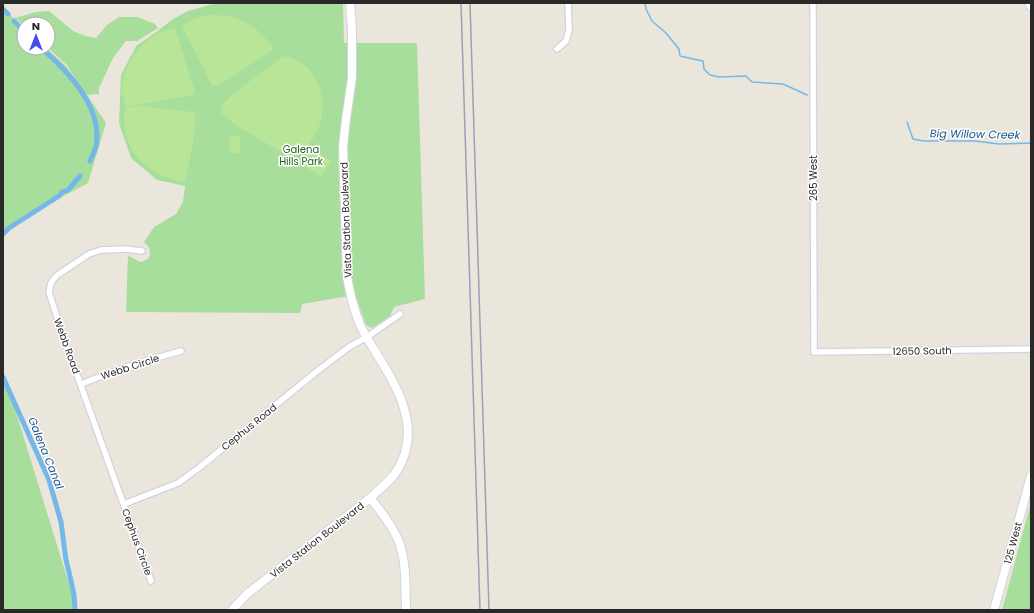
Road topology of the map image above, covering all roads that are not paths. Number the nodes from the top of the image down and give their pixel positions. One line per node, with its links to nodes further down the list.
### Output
1 (350, 3): 9 (street, Vista Station Boulevard)
2 (568, 3): 6 (street)
3 (813, 3): 12 (street, 265 West)
4 (1029, 3): 5 (street)
5 (1031, 6)
6 (557, 49)
7 (142, 251): 13 (street, Webb Road)
8 (400, 314): 9 (street, Cephus Road)
9 (367, 337): 15 (street, Vista Station Boulevard); 16 (street, Cephus Road)
10 (1031, 349): 12 (street, 12650 South)
11 (181, 351): 13 (street, Webb Circle)
12 (814, 352)
13 (81, 384): 16 (street, Webb Road)
14 (1031, 476): 20 (street, 125 West)
15 (370, 498): 18 (street, Vista Station Boulevard); 19 (street)
16 (124, 504): 17 (street, Cephus Circle)
17 (151, 581)
18 (232, 610)
19 (406, 610)
20 (994, 610)

